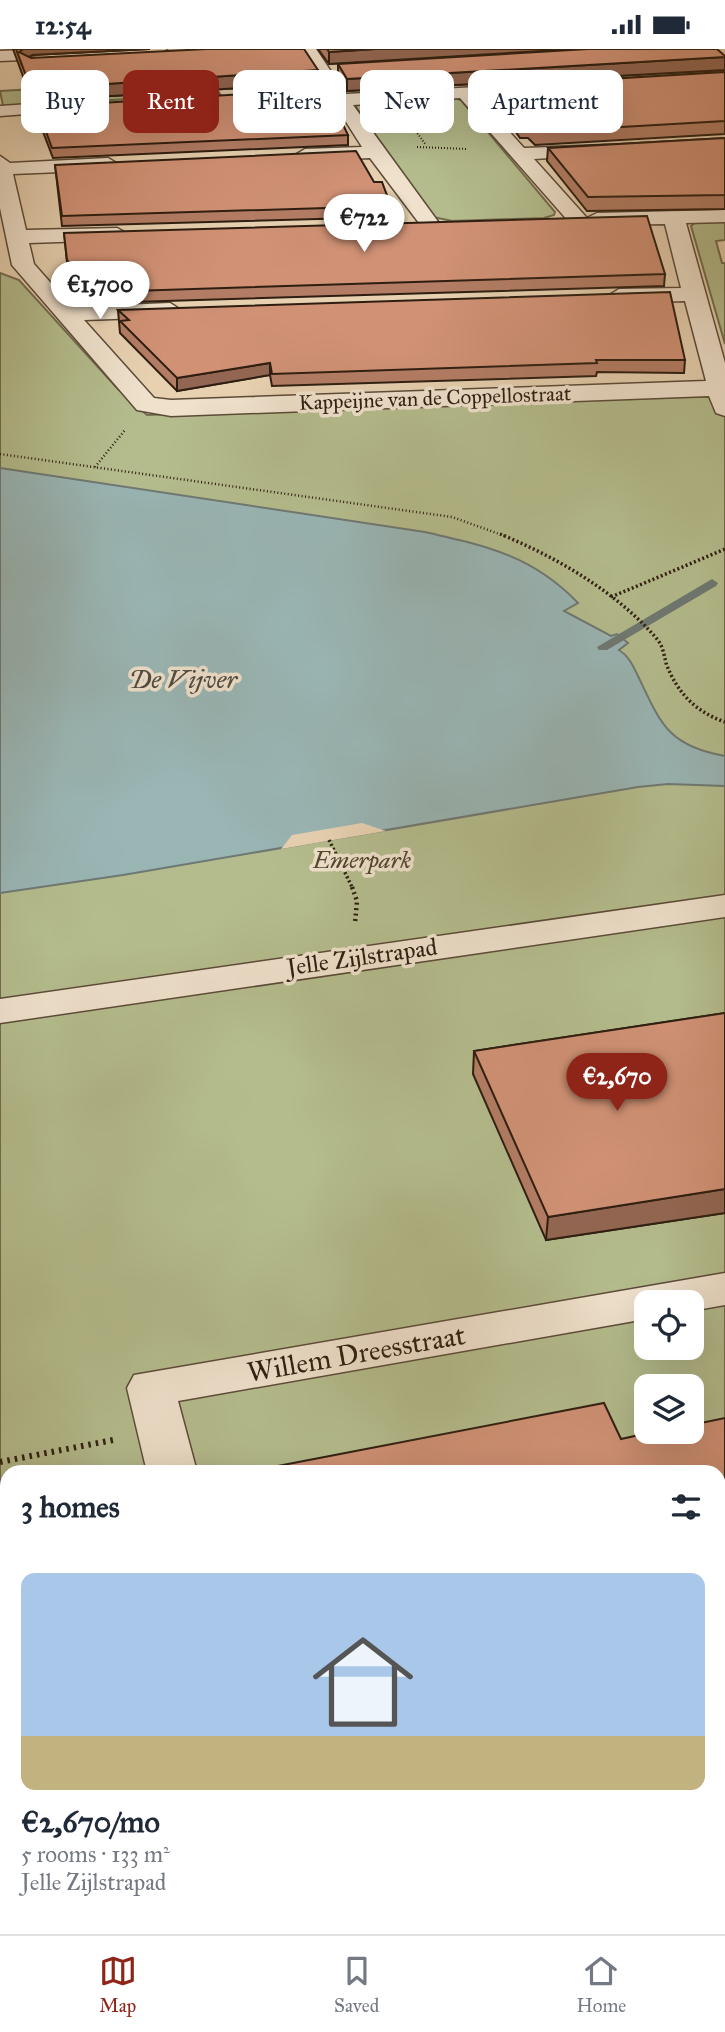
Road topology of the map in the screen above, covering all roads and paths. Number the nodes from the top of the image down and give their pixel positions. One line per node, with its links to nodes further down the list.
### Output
1 (308, 49): 5 (street)
2 (164, 52): 4 (street)
3 (0, 56): 4 (street)
4 (37, 56)
5 (322, 70)
6 (464, 92): 7 (street); 8 (street); 14 (street)
7 (468, 92)
8 (346, 95)
9 (110, 104): 11 (street)
10 (346, 106): 13 (street)
11 (0, 111)
12 (618, 148): 14 (street)
13 (375, 152): 15 (street); 23 (street)
14 (520, 153): 19 (street)
15 (281, 156)
16 (126, 163): 17 (street)
17 (1, 171): 26 (street)
18 (725, 216): 20 (street)
19 (578, 219): 20 (street); 21 (street)
20 (674, 219): 28 (street)
21 (551, 220)
22 (456, 222): 23 (street)
23 (429, 223): 24 (street)
24 (398, 224)
25 (144, 233): 26 (street)
26 (18, 237): 27 (street)
27 (11, 265): 31 (street)
28 (695, 294): 29 (street); 32 (street)
29 (601, 297)
30 (189, 310): 31 (street)
31 (64, 314): 33 (street)
32 (723, 395): 33 (street, Kappeijne van de Coppellostraat)
33 (146, 405): 35 (path)
34 (0, 454): 35 (path)
35 (94, 467): 37 (path)
36 (725, 549): 37 (path)
37 (611, 597): 38 (path)
38 (725, 722)
39 (330, 840): 41 (path)
40 (725, 906): 41 (street, Jelle Zijlstrapad)
41 (364, 957): 42 (street, Jelle Zijlstrapad)
42 (0, 1011)
43 (725, 1289): 44 (street)
44 (704, 1293)
45 (634, 1305): 46 (street, Willem Dreesstraat)
46 (167, 1451): 47 (path)
47 (0, 1462)

